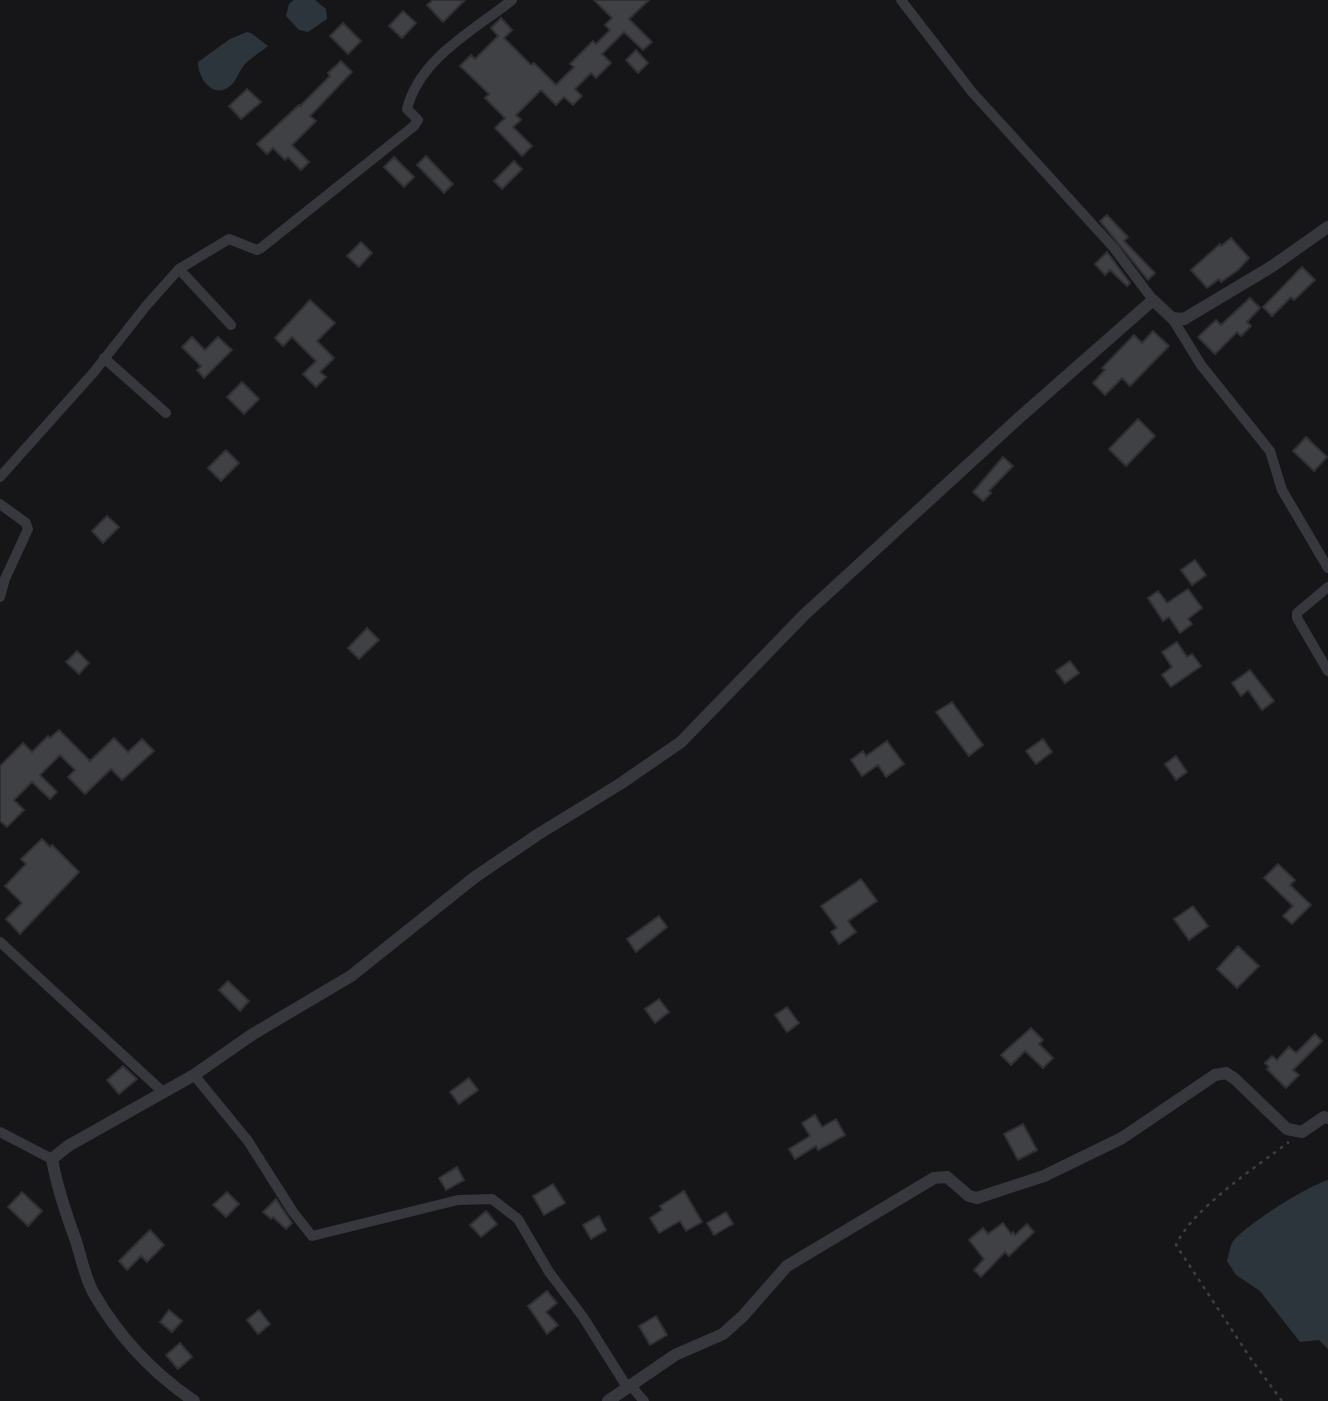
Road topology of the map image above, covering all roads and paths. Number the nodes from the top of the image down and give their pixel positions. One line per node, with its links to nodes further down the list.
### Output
1 (512, 0): 4 (street)
2 (901, 0): 5 (street)
3 (1328, 227): 6 (street)
4 (179, 269): 7 (street); 8 (street)
5 (1153, 300): 6 (street); 17 (street)
6 (1172, 318): 12 (street)
7 (231, 325)
8 (104, 358): 9 (street); 10 (street)
9 (166, 414)
10 (0, 477)
11 (0, 504): 14 (street)
12 (1328, 568)
13 (1328, 587): 15 (street)
14 (0, 597)
15 (1328, 671)
16 (0, 942): 18 (street)
17 (194, 1075): 18 (street); 23 (street)
18 (163, 1092): 22 (street)
19 (1328, 1118): 21 (street)
20 (0, 1132): 22 (street)
21 (1303, 1132): 23 (street); 27 (path)
22 (52, 1159): 24 (street)
23 (629, 1386): 25 (street); 26 (street)
24 (194, 1401)
25 (608, 1401)
26 (644, 1401)
27 (1282, 1401)

